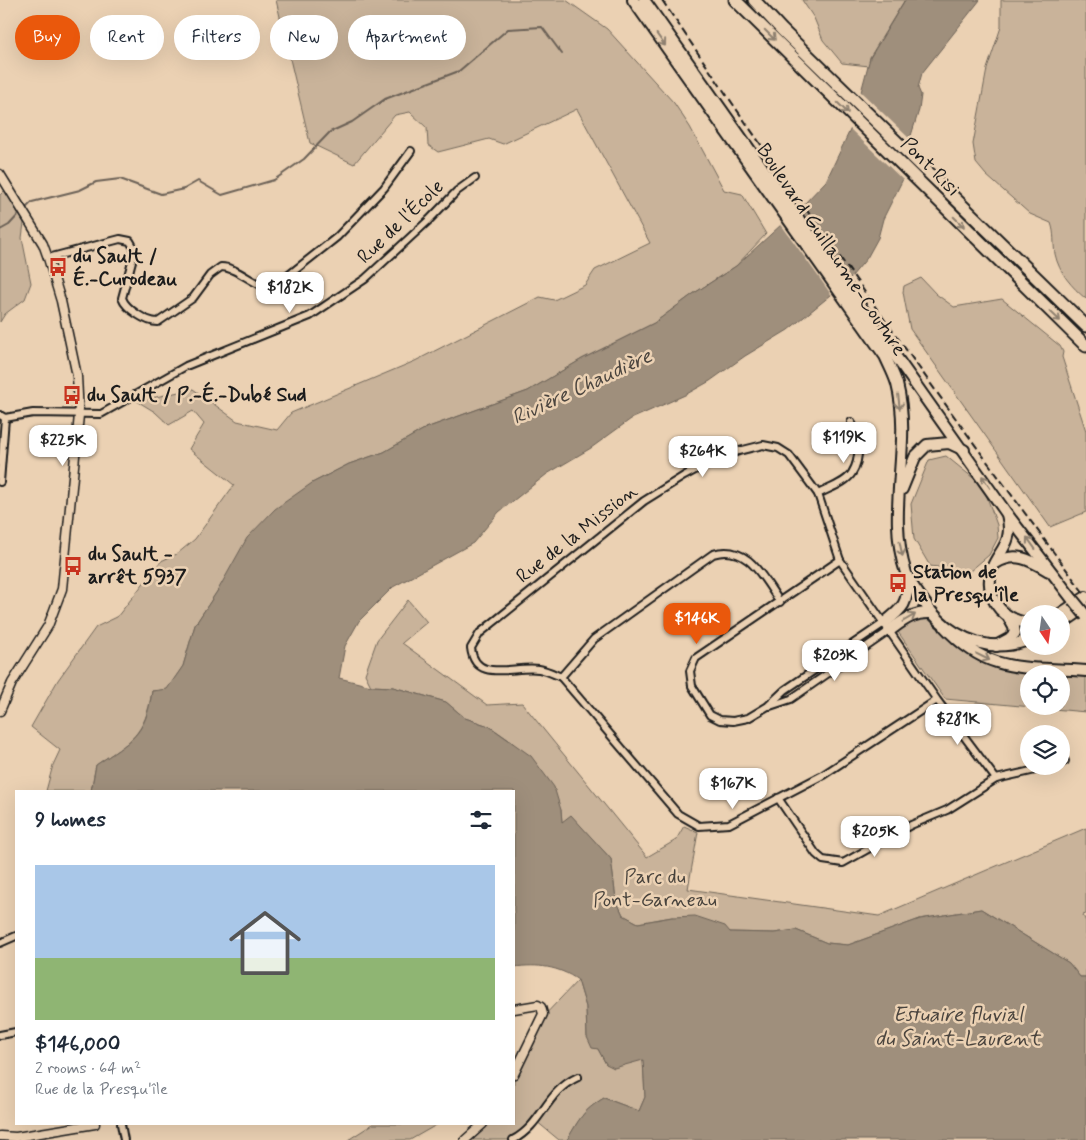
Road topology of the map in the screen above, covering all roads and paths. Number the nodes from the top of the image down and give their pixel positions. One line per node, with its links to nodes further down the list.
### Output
1 (633, 0): 6 (main road, Boulevard Guillaume-Couture, one-way to 6)
2 (644, 0): 6 (main road, Boulevard Guillaume-Couture)
3 (736, 0): 11 (highway, Pont Risi, one-way to 11)
4 (754, 0): 10 (highway, Pont Risi)
5 (411, 151): 9 (street)
6 (757, 165): 12 (main road, Boulevard Guillaume-Couture)
7 (0, 174): 9 (street)
8 (475, 178): 13 (street, Rue de l'École)
9 (48, 258): 13 (street)
10 (1086, 326)
11 (1086, 346)
12 (889, 353): 16 (main road, Boulevard Guillaume-Couture); 19 (main road, Boulevard Guillaume-Couture, one-way to 19)
13 (79, 415): 14 (street, Rue de l'École); 42 (street)
14 (2, 417): 17 (street)
15 (851, 422): 18 (street)
16 (964, 450): 19 (main road); 20 (main road, Boulevard Guillaume-Couture, one-way to 16)
17 (0, 482)
18 (818, 494): 21 (street, Rue de la Mission); 39 (street, Rue de la Mission)
19 (898, 500): 24 (main road, Boulevard Guillaume-Couture, one-way to 24)
20 (1008, 514): 22 (main road); 23 (main road, Boulevard Guillaume-Couture, one-way to 20)
21 (840, 560): 26 (street); 34 (street, Rue de la Mission)
22 (996, 563): 23 (main road); 31 (main road)
23 (1054, 574): 30 (main road, Boulevard Guillaume-Couture, bridge)
24 (908, 578): 29 (main road, Boulevard Guillaume-Couture); 34 (main road)
25 (1086, 597): 27 (main road)
26 (780, 602): 39 (street); 41 (street)
27 (1070, 607)
28 (1086, 607): 32 (main road)
29 (932, 613): 34 (main road, one-way to 29); 35 (main road, Boulevard Guillaume-Couture)
30 (1086, 616)
31 (1008, 618): 33 (main road); 37 (main road)
32 (1070, 618)
33 (1020, 621)
34 (887, 627): 40 (street, Rue de la Mission); 41 (street); 41 (street)
35 (945, 627): 37 (main road); 38 (main road, Boulevard Guillaume-Couture, one-way to 38)
36 (1020, 643): 37 (main road)
37 (996, 646)
38 (1086, 671)
39 (561, 677): 45 (street)
40 (937, 700): 44 (street, Rue de la Mission); 45 (street)
41 (768, 706)
42 (0, 711)
43 (1020, 774): 44 (street)
44 (996, 779): 45 (street)
45 (778, 798)
46 (15, 936): 47 (street)
47 (0, 943)
48 (515, 1009): 51 (street)
49 (15, 1032): 50 (street)
50 (0, 1035)
51 (515, 1072)
52 (578, 1077): 59 (street)
53 (89, 1125): 56 (street)
54 (121, 1125): 57 (street)
55 (482, 1125): 58 (street)
56 (0, 1136)
57 (124, 1140)
58 (465, 1140)
59 (513, 1140)

